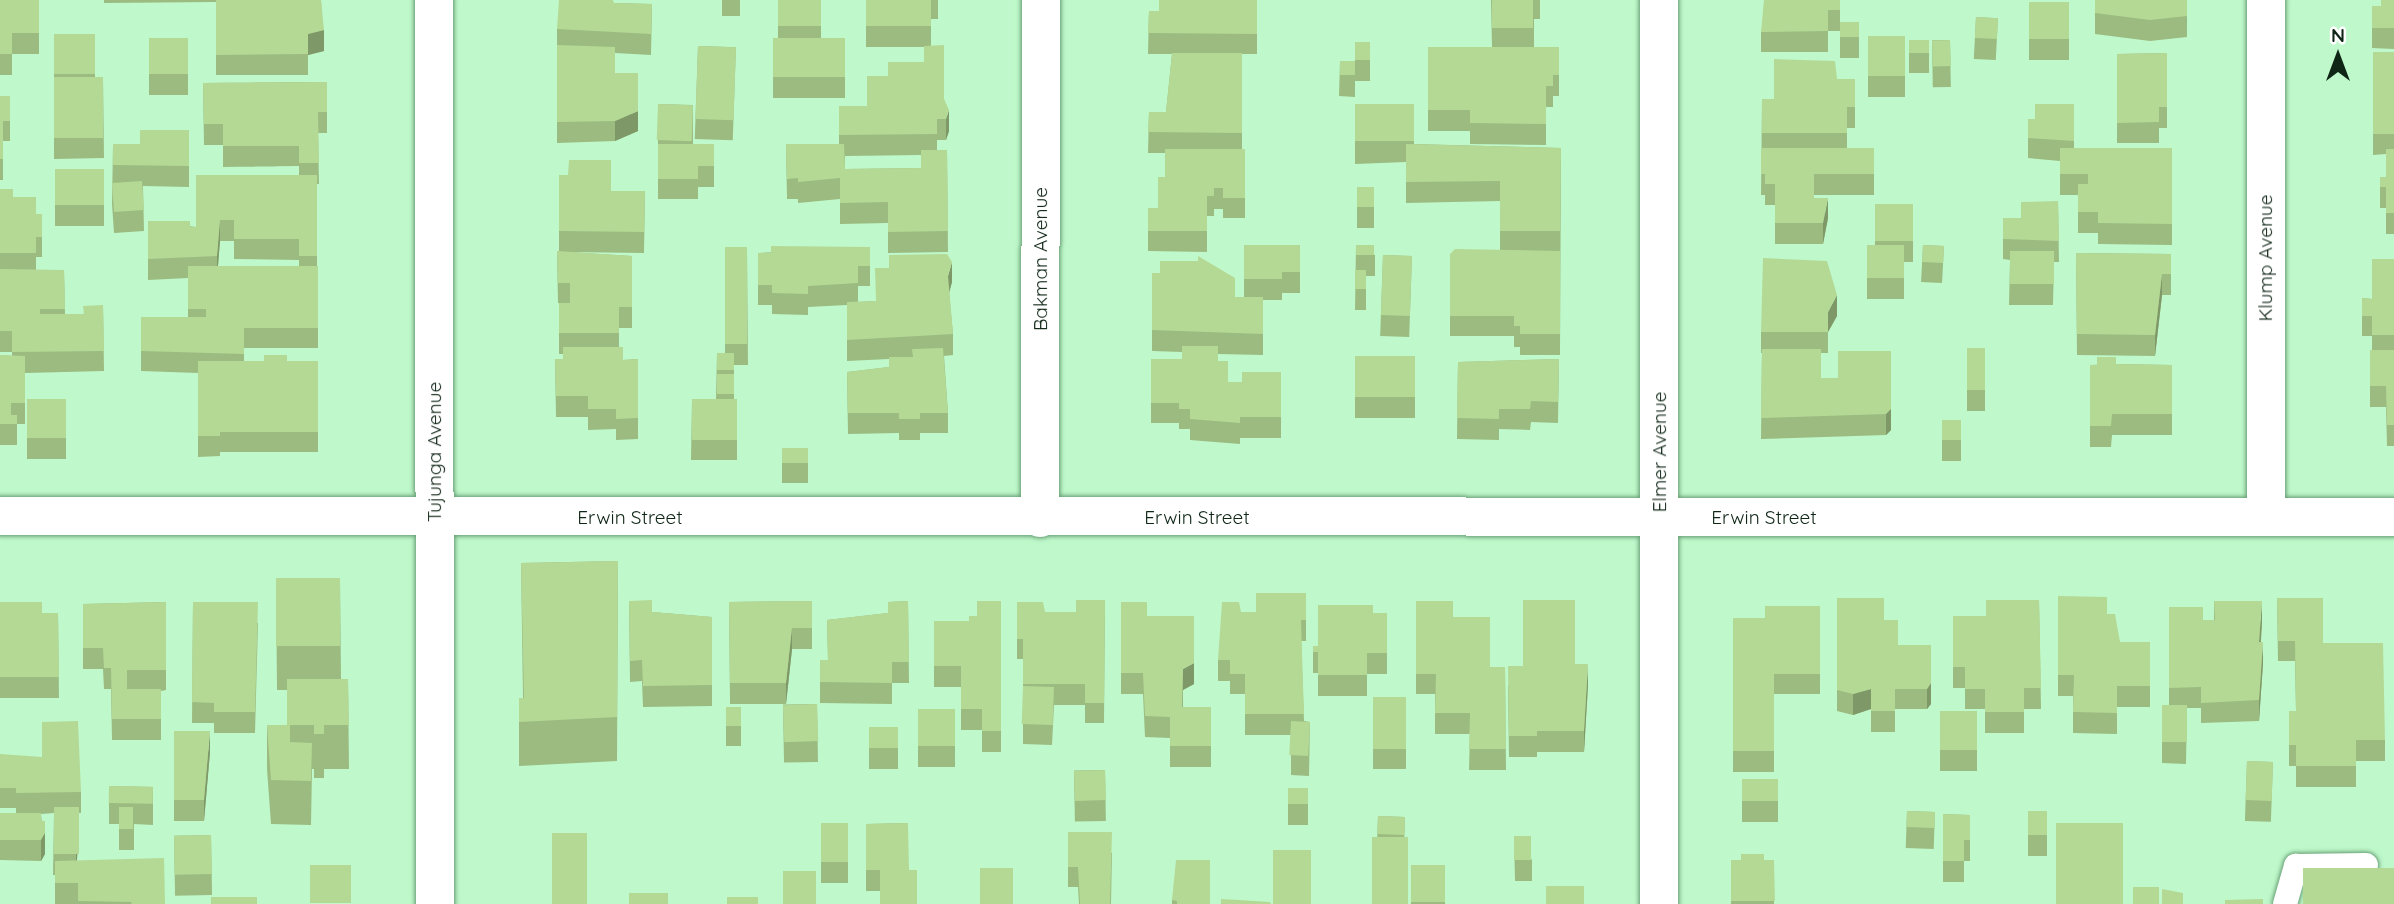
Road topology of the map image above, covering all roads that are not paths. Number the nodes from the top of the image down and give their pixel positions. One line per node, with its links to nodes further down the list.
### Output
1 (434, 0): 8 (street, Tujunga Avenue)
2 (1041, 0): 10 (street, Bakman Avenue)
3 (1659, 0): 9 (street, Elmer Avenue)
4 (2266, 0): 6 (street, Klump Avenue)
5 (0, 516): 8 (street, Erwin Street)
6 (2266, 516): 7 (street, Erwin Street); 9 (street, Erwin Street)
7 (2394, 517)
8 (435, 518): 10 (street, Erwin Street); 12 (street, Tujunga Avenue)
9 (1661, 518): 10 (street, Erwin Street); 13 (street, Elmer Avenue)
10 (1040, 519)
11 (2366, 865): 14 (lane)
12 (435, 904)
13 (1659, 904)
14 (2285, 904)

